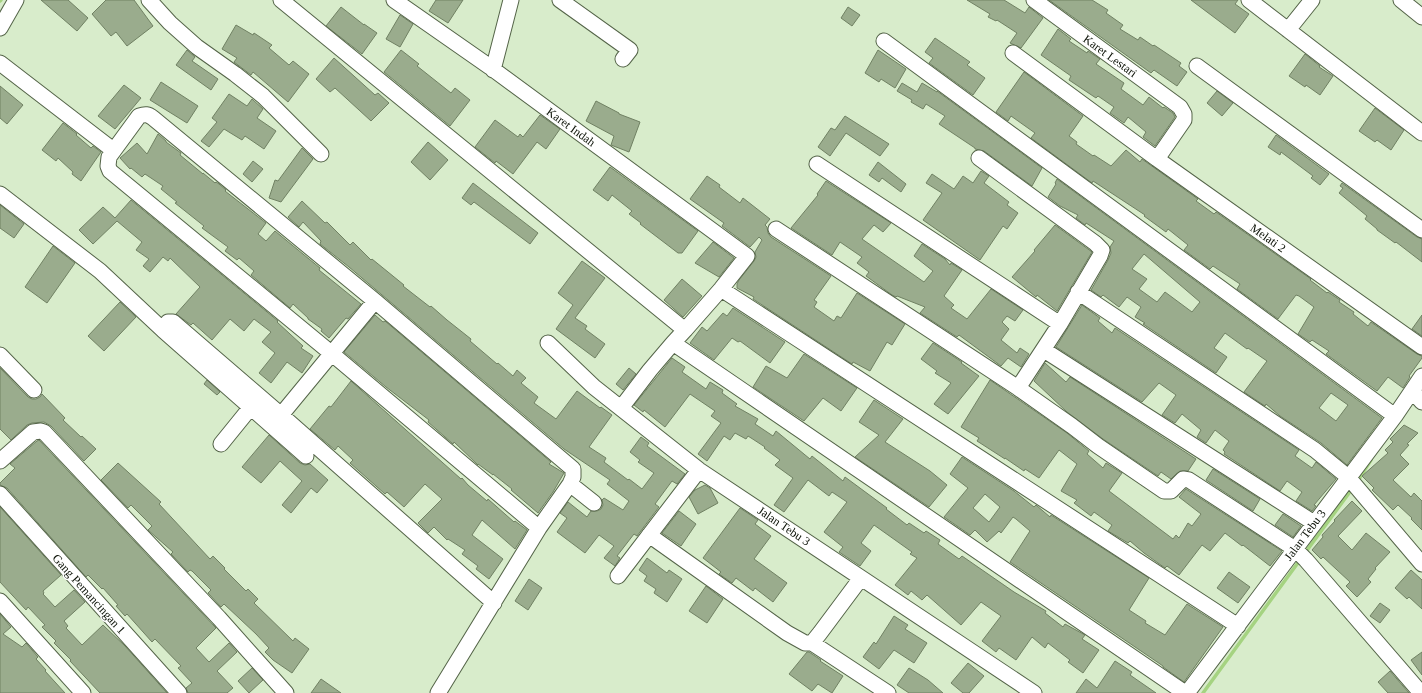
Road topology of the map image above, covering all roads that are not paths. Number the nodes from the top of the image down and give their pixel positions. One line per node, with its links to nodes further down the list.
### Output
1 (16, 0): 12 (street)
2 (149, 0): 22 (street)
3 (281, 0): 34 (street)
4 (394, 0): 19 (street, Karet Indah)
5 (511, 0): 19 (street)
6 (560, 0): 16 (street)
7 (1034, 0): 24 (street, Karet Lestari)
8 (1249, 0): 13 (street)
9 (1312, 0): 13 (street)
10 (1401, 0): 11 (street)
11 (1422, 16)
12 (0, 28)
13 (1288, 30): 20 (street)
14 (884, 41): 48 (street)
15 (1014, 53): 24 (street, Melati 2)
16 (623, 59)
17 (0, 63): 21 (street)
18 (1197, 66): 28 (street)
19 (493, 70): 29 (street, Karet Indah)
20 (1422, 132)
21 (113, 150): 31 (street); 39 (street)
22 (321, 154)
23 (979, 158): 30 (street)
24 (1157, 159): 37 (street, Melati 2)
25 (817, 164): 32 (street)
26 (0, 194): 33 (street)
27 (776, 229): 42 (street)
28 (1422, 230)
29 (721, 289): 34 (street); 66 (street)
30 (1078, 292): 32 (street); 53 (street)
31 (375, 301): 39 (street); 54 (street)
32 (1060, 324): 38 (street)
33 (163, 330): 45 (street); 47 (street)
34 (685, 330): 36 (street)
35 (548, 343): 46 (street, Jalan Tebu 3)
36 (673, 344): 46 (street); 74 (street)
37 (1422, 347)
38 (1044, 350): 42 (street); 57 (street)
39 (331, 353): 47 (street); 58 (street)
40 (0, 355): 43 (street)
41 (1422, 376): 44 (street, Jalan Tebu 3)
42 (1018, 388): 60 (street)
43 (34, 390)
44 (1417, 397): 48 (street, Jalan Tebu 3)
45 (251, 407): 49 (street); 51 (street)
46 (621, 408): 52 (street, Jalan Tebu 3)
47 (281, 415): 65 (street)
48 (1395, 416): 53 (street, Jalan Tebu 3)
49 (221, 444)
50 (3, 453): 70 (street)
51 (306, 456)
52 (700, 470): 59 (street); 63 (street, Jalan Tebu 3)
53 (1353, 482): 57 (street, Jalan Tebu 3); 61 (street)
54 (570, 484): 56 (street); 58 (street)
55 (0, 494): 69 (street, Gang Pemancingan 1)
56 (594, 503)
57 (1314, 524): 60 (street, Jalan Tebu 3)
58 (539, 528): 65 (street)
59 (649, 535): 62 (street); 67 (street)
60 (1300, 554): 66 (street, Jalan Tebu 3); 75 (street)
61 (1422, 564)
62 (618, 576)
63 (861, 578): 67 (street); 73 (street, Jalan Tebu 3)
64 (0, 601): 68 (street)
65 (494, 603): 71 (street)
66 (1238, 626): 74 (street, Jalan Tebu 3)
67 (812, 643): 72 (street)
68 (83, 693)
69 (179, 693)
70 (286, 693)
71 (438, 693)
72 (888, 693)
73 (1034, 693)
74 (1186, 693)
75 (1421, 693)

